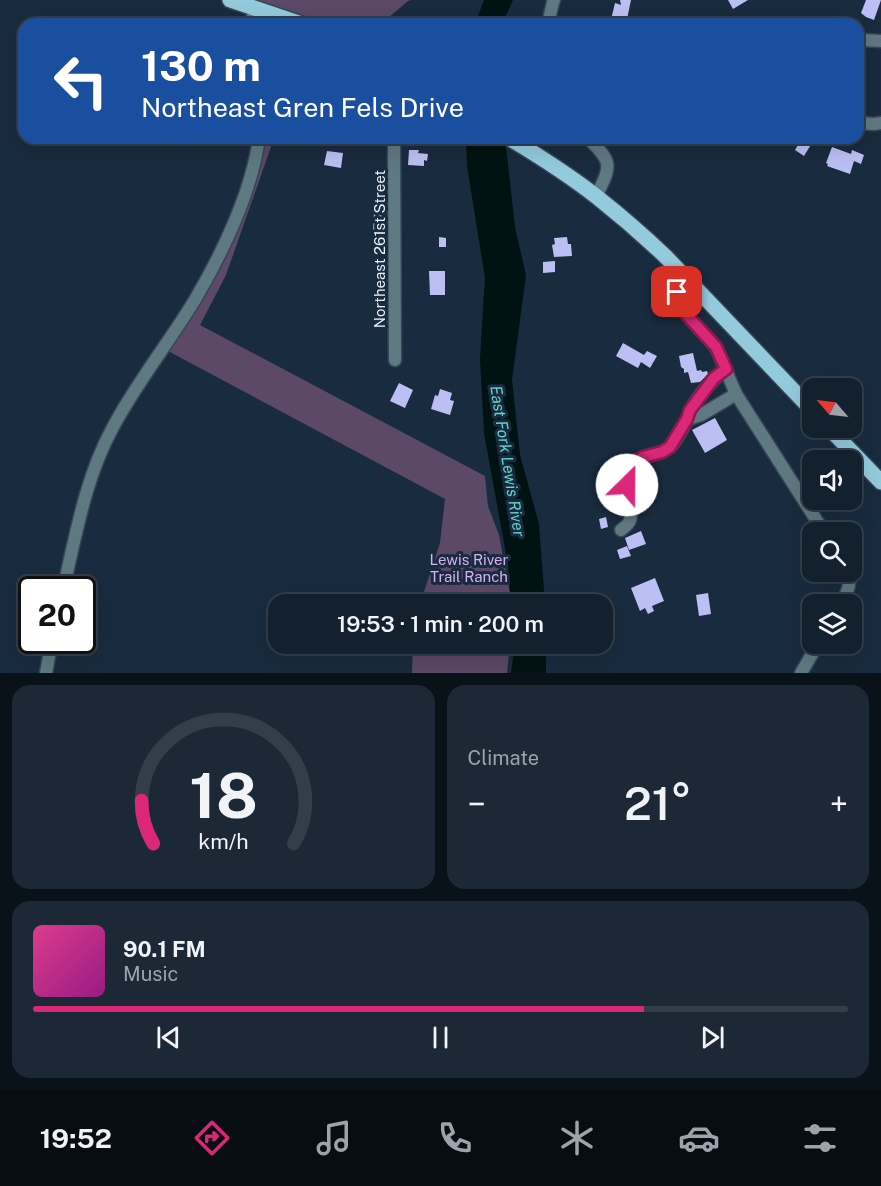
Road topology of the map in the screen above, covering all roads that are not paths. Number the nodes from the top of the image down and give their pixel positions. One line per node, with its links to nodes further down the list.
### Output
1 (230, 0): 3 (main road)
2 (554, 0): 6 (street)
3 (255, 8): 4 (street); 5 (main road)
4 (252, 18)
5 (284, 18)
6 (550, 18)
7 (864, 40): 8 (street)
8 (881, 41)
9 (864, 123): 10 (street)
10 (881, 123)
11 (258, 144): 26 (street)
12 (394, 144): 17 (street, Northeast 261st Street)
13 (518, 144): 15 (main road)
14 (594, 144): 15 (street)
15 (596, 197): 16 (main road)
16 (688, 281): 18 (street); 20 (main road)
17 (395, 360)
18 (726, 369): 19 (street); 21 (street)
19 (736, 394): 21 (street); 24 (street)
20 (802, 400)
21 (687, 419): 25 (street)
22 (839, 438): 23 (main road)
23 (881, 482)
24 (818, 522)
25 (621, 531)
26 (66, 576)
27 (49, 654): 29 (street)
28 (812, 654): 30 (street)
29 (46, 673)
30 (801, 673)

